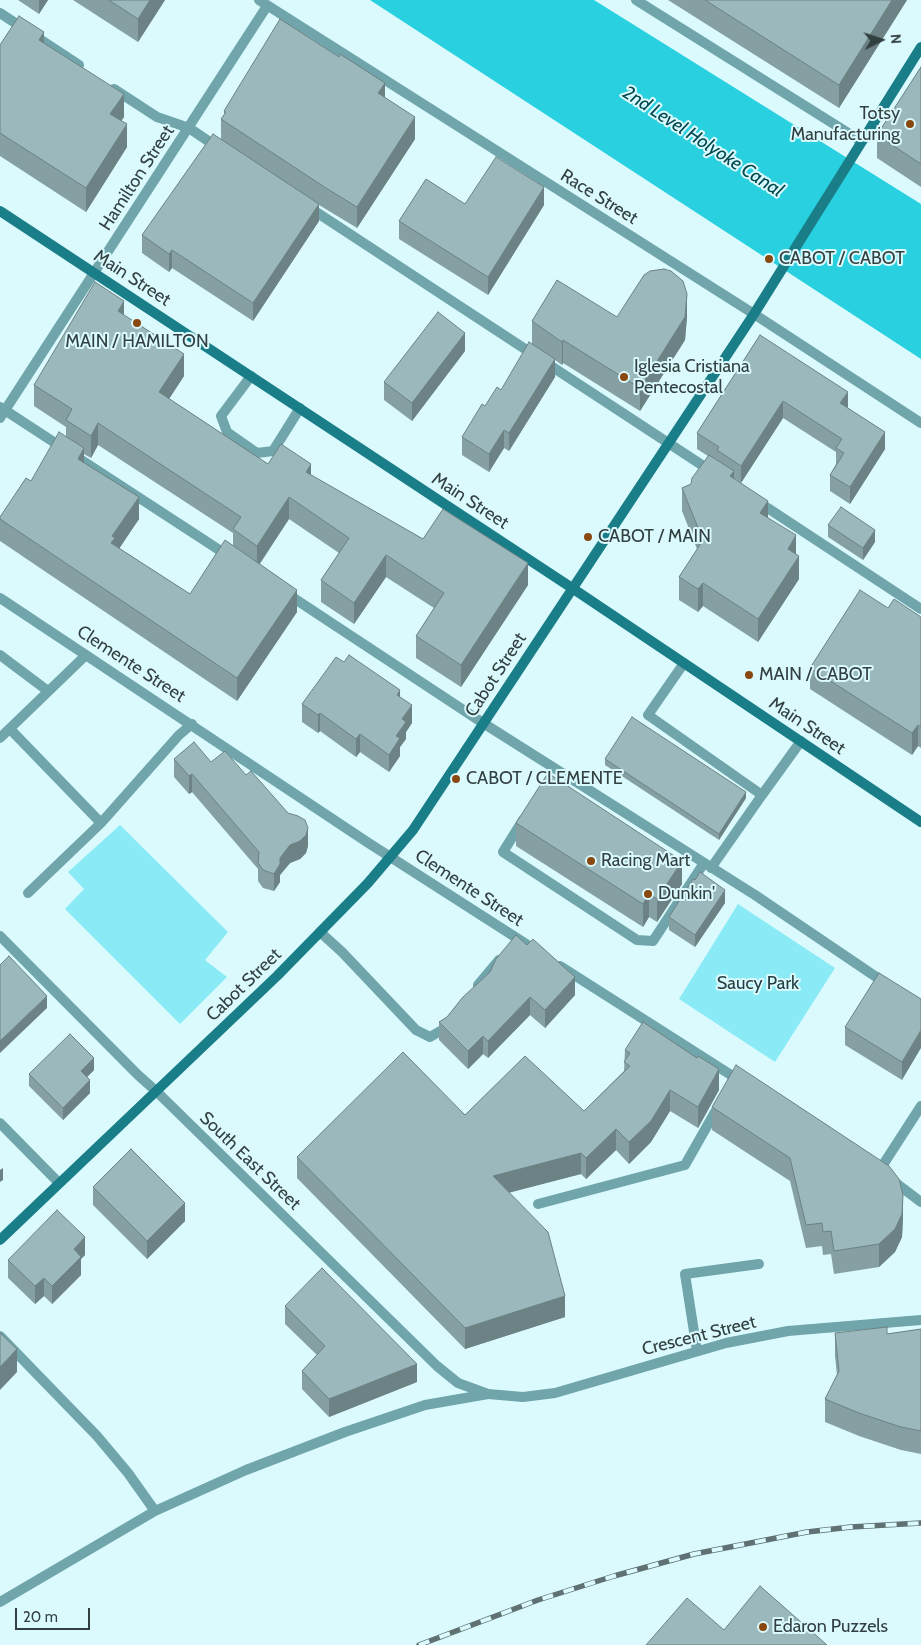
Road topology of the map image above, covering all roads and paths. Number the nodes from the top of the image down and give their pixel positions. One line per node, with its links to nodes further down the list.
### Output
1 (636, 0): 8 (street)
2 (263, 3): 7 (street, Hamilton Street); 13 (street, Race Street)
3 (0, 13): 5 (street)
4 (921, 47): 8 (main road, Cabot Street)
5 (91, 74)
6 (107, 84): 7 (street)
7 (189, 128): 9 (street); 12 (street, Hamilton Street)
8 (858, 145): 13 (main road, Cabot Street)
9 (227, 154)
10 (302, 202): 18 (street)
11 (0, 211): 12 (main road, Main Street)
12 (95, 273): 14 (main road, Main Street); 16 (street, Hamilton Street)
13 (754, 314): 17 (street, Race Street); 18 (main road, Cabot Street)
14 (251, 376): 15 (main road, Main Street); 15 (street)
15 (300, 408): 23 (main road, Main Street)
16 (2, 412): 21 (street)
17 (921, 423)
18 (668, 443): 19 (street); 23 (main road, Cabot Street)
19 (716, 474)
20 (749, 496): 25 (street)
21 (242, 565)
22 (275, 587): 30 (street)
23 (572, 588): 28 (main road, Main Street); 30 (main road, Cabot Street)
24 (0, 598): 27 (street, Clemente Street)
25 (921, 609)
26 (0, 655): 29 (street)
27 (86, 655): 29 (street); 31 (street, Clemente Street)
28 (684, 662): 34 (main road, Main Street); 35 (street)
29 (48, 691): 32 (street)
30 (484, 723): 39 (main road, Cabot Street); 40 (street)
31 (192, 724): 38 (street); 39 (street, Clemente Street)
32 (10, 729): 33 (street); 38 (street)
33 (0, 738)
34 (801, 741): 35 (street); 37 (main road, Main Street)
35 (762, 795): 40 (street)
36 (529, 810): 40 (street)
37 (921, 822)
38 (101, 823): 41 (street)
39 (390, 857): 42 (main road, Cabot Street); 44 (street, Clemente Street)
40 (707, 865): 45 (street)
41 (28, 893)
42 (320, 932): 47 (street); 50 (main road, Cabot Street)
43 (0, 936): 50 (street, South East Street)
44 (512, 944): 46 (street); 48 (street, Clemente Street)
45 (897, 991)
46 (471, 994)
47 (454, 1016)
48 (729, 1086): 49 (street, Clemente Street); 55 (street)
49 (750, 1088)
50 (156, 1091): 53 (main road, Cabot Street); 61 (street, South East Street)
51 (921, 1106): 54 (street)
52 (0, 1124): 53 (street)
53 (59, 1183): 56 (main road, Cabot Street)
54 (921, 1202)
55 (538, 1204)
56 (0, 1240)
57 (759, 1264): 60 (street)
58 (921, 1320): 60 (street, Crescent Street)
59 (0, 1336): 62 (street)
60 (697, 1351): 61 (street, Crescent Street)
61 (488, 1394): 62 (street)
62 (155, 1512): 63 (street)
63 (2, 1598)

